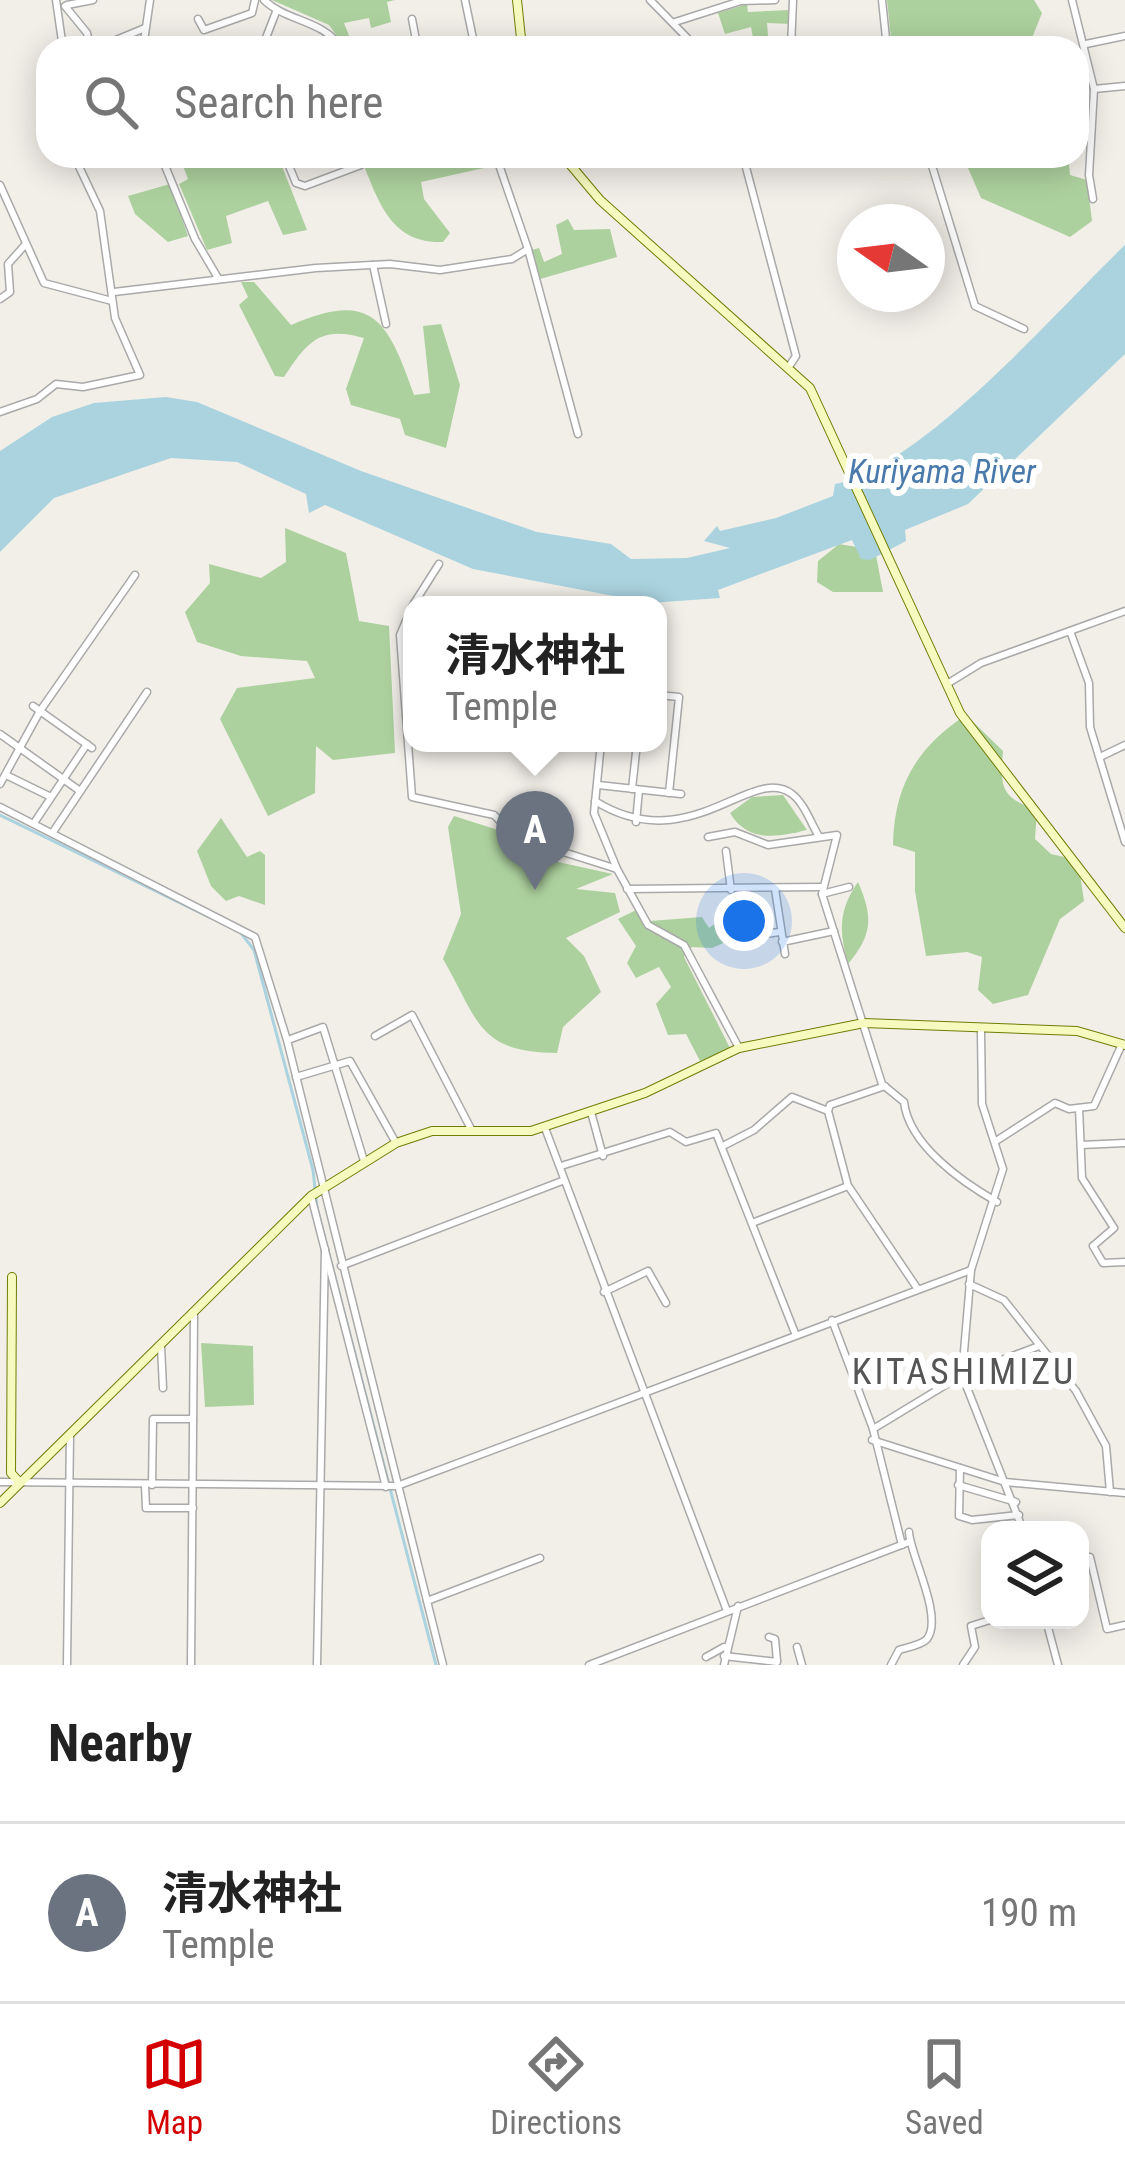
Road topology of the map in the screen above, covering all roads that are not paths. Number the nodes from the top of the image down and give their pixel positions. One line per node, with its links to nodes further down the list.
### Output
1 (93, 0): 11 (street)
2 (150, 0): 16 (street)
3 (259, 0): 12 (street); 13 (street)
4 (464, 0): 24 (street)
5 (518, 0): 25 (street)
6 (650, 0): 15 (street)
7 (775, 0): 15 (street)
8 (793, 0): 27 (street)
9 (882, 0): 28 (street)
10 (1072, 0): 29 (street)
11 (60, 4): 17 (street); 18 (street)
12 (277, 11): 21 (street); 22 (street)
13 (198, 19)
14 (412, 19): 23 (street)
15 (675, 22): 26 (street)
16 (145, 28): 19 (street); 20 (street)
17 (62, 36)
18 (88, 36)
19 (125, 36)
20 (144, 36)
21 (267, 36)
22 (330, 36)
23 (415, 36)
24 (472, 36)
25 (521, 36)
26 (687, 36)
27 (792, 36)
28 (886, 36)
29 (1083, 36)
30 (1125, 36): 31 (street)
31 (1089, 43)
32 (1089, 61): 34 (street)
33 (1125, 86): 34 (street)
34 (1094, 89): 44 (street)
35 (80, 168): 49 (street)
36 (166, 168): 48 (street)
37 (290, 168): 38 (street)
38 (353, 168)
39 (500, 168): 46 (street)
40 (573, 168): 53 (street)
41 (746, 168): 53 (street)
42 (933, 168): 52 (street)
43 (0, 185): 45 (street)
44 (1093, 199)
45 (25, 245): 49 (street); 50 (street)
46 (528, 249): 47 (street); 55 (street)
47 (373, 265): 48 (street); 51 (street)
48 (218, 278): 49 (street)
49 (113, 297): 54 (street)
50 (0, 299)
51 (386, 324)
52 (1024, 329)
53 (790, 365): 63 (street)
54 (0, 412)
55 (578, 434)
56 (439, 564): 58 (street)
57 (135, 575): 66 (street)
58 (419, 596)
59 (1125, 611): 61 (street)
60 (403, 628): 62 (street)
61 (1070, 631): 63 (street); 73 (street)
62 (403, 676)
63 (947, 684): 99 (street)
64 (147, 692): 79 (street)
65 (667, 696): 80 (street)
66 (36, 708): 69 (street); 75 (street)
67 (0, 734): 69 (street)
68 (1125, 745): 73 (street)
69 (17, 747): 74 (street); 75 (street)
70 (409, 752): 92 (street)
71 (600, 752): 77 (street)
72 (637, 752): 78 (street)
73 (1100, 757): 90 (street)
74 (4, 774): 76 (street); 82 (street)
75 (64, 778): 79 (street); 82 (street)
76 (0, 784)
77 (598, 785): 78 (street); 83 (street)
78 (636, 789): 80 (street); 85 (street)
79 (80, 791): 87 (street)
80 (669, 793): 81 (street)
81 (681, 794)
82 (51, 797): 86 (street)
83 (595, 801): 85 (street); 92 (street)
84 (0, 807): 86 (street)
85 (637, 822): 88 (street)
86 (34, 823): 87 (street)
87 (52, 832): 107 (street)
88 (819, 836): 89 (street); 97 (street)
89 (708, 837)
90 (1125, 842)
91 (726, 851): 96 (street)
92 (616, 869): 94 (street)
93 (849, 887): 97 (street)
94 (627, 889): 96 (street); 109 (street)
95 (775, 889): 96 (street); 97 (street); 101 (street)
96 (731, 890)
97 (822, 890): 100 (street)
98 (744, 926): 101 (street)
99 (1125, 928)
100 (834, 931): 102 (street); 104 (street)
101 (780, 932): 102 (street)
102 (782, 942): 103 (street)
103 (785, 954)
104 (864, 1023): 105 (street); 109 (street); 112 (street)
105 (981, 1032): 108 (street); 118 (street)
106 (374, 1036): 117 (street)
107 (287, 1040): 110 (street); 111 (street)
108 (1123, 1044): 113 (street)
109 (739, 1048): 115 (street)
110 (333, 1066): 111 (street); 119 (street); 124 (street)
111 (296, 1077): 127 (street)
112 (885, 1086): 114 (street); 130 (street)
113 (1079, 1108): 118 (street); 121 (street)
114 (828, 1111): 122 (street); 128 (street)
115 (591, 1112): 116 (street); 123 (street)
116 (545, 1128): 117 (street); 125 (street)
117 (471, 1129): 119 (street)
118 (996, 1141): 130 (street)
119 (396, 1142): 124 (street)
120 (1125, 1143): 121 (street)
121 (1081, 1145): 133 (street)
122 (723, 1146): 123 (street); 131 (street)
123 (603, 1156): 125 (street)
124 (364, 1161): 127 (street)
125 (561, 1166): 126 (street)
126 (562, 1180): 134 (street); 139 (street)
127 (323, 1186): 129 (street); 134 (street)
128 (848, 1186): 131 (street); 138 (street)
129 (311, 1196): 132 (street); 141 (street)
130 (997, 1202): 135 (street)
131 (752, 1223): 143 (street)
132 (325, 1249): 161 (street); 163 (street)
133 (1125, 1262)
134 (340, 1267): 162 (street)
135 (971, 1270): 137 (street); 138 (street)
136 (12, 1277): 156 (street)
137 (969, 1284): 145 (street); 146 (street)
138 (917, 1288): 142 (street)
139 (604, 1293): 140 (street); 148 (street)
140 (666, 1303)
141 (194, 1315): 144 (street); 149 (street)
142 (831, 1319): 143 (street); 150 (street)
143 (795, 1333): 148 (street)
144 (160, 1346): 147 (street); 151 (street)
145 (1039, 1346): 146 (street); 164 (street)
146 (962, 1376): 150 (street); 155 (street)
147 (163, 1388)
148 (642, 1393): 162 (street); 177 (street)
149 (193, 1419): 157 (street); 158 (street)
150 (873, 1429): 152 (street)
151 (70, 1434): 156 (street); 160 (street)
152 (872, 1440): 153 (street); 172 (street)
153 (960, 1468): 155 (street); 159 (street)
154 (0, 1482): 156 (street)
155 (1006, 1482): 164 (street); 166 (street)
156 (20, 1483): 160 (street); 167 (street)
157 (193, 1484): 158 (street); 163 (street); 168 (street)
158 (148, 1485): 160 (street); 168 (street)
159 (958, 1485): 166 (street); 169 (street)
160 (69, 1486): 186 (street)
161 (386, 1486): 162 (street); 163 (street)
162 (397, 1486): 175 (street)
163 (317, 1487): 188 (street)
164 (1110, 1492): 165 (street)
165 (1125, 1493)
166 (1016, 1502): 169 (street)
167 (0, 1503)
168 (193, 1508): 187 (street)
169 (1019, 1515): 170 (street)
170 (1021, 1521)
171 (909, 1532): 172 (street)
172 (905, 1544): 176 (street); 192 (street)
173 (1090, 1557): 179 (street)
174 (540, 1558): 175 (street)
175 (427, 1601): 189 (street)
176 (738, 1606): 177 (street); 183 (street)
177 (727, 1611): 190 (street)
178 (981, 1623): 193 (street)
179 (1125, 1625)
180 (1048, 1629): 194 (street)
181 (769, 1637): 185 (street)
182 (797, 1647): 191 (street)
183 (724, 1656): 184 (street); 185 (street)
184 (706, 1658)
185 (777, 1663)
186 (67, 1665)
187 (191, 1665)
188 (317, 1665)
189 (443, 1665)
190 (589, 1665)
191 (802, 1665)
192 (891, 1665)
193 (963, 1665)
194 (1058, 1665)

